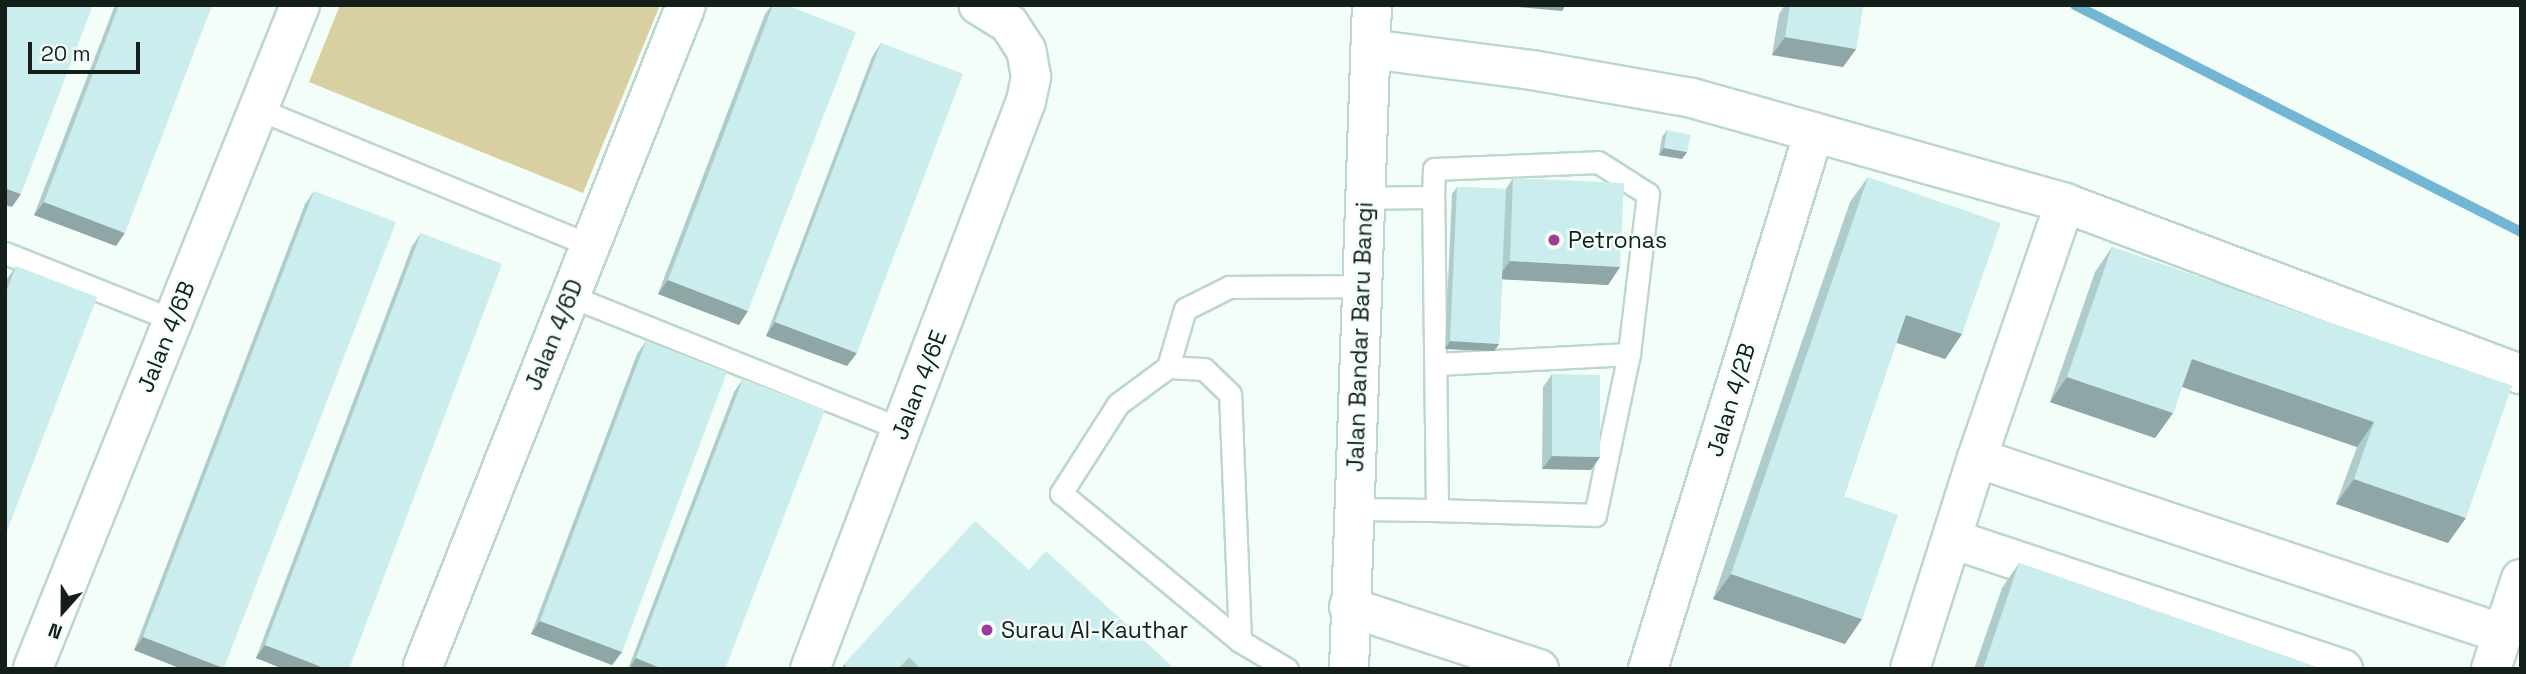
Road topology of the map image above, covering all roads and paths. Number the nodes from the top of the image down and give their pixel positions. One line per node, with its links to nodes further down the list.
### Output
1 (299, 5): 6 (street, Jalan 4/6B)
2 (686, 5): 11 (street, Jalan 4/6D)
3 (978, 5): 20 (street, Jalan 4/6E)
4 (1372, 5): 5 (street, Jalan Bandar Baru Bangi)
5 (1370, 49): 7 (street); 9 (street, Jalan Bandar Baru Bangi)
6 (258, 109): 11 (lane); 15 (street, Jalan 4/6B)
7 (1814, 132): 10 (street); 35 (street, Jalan 4/2B)
8 (1433, 197): 9 (lane); 16 (lane); 17 (lane)
9 (1365, 198): 13 (street, Jalan Bandar Baru Bangi)
10 (2065, 202): 19 (street); 21 (street)
11 (590, 245): 14 (street, Jalan 4/6D)
12 (5, 253): 15 (lane)
13 (1362, 286): 18 (lane); 22 (street, Jalan Bandar Baru Bangi)
14 (570, 296): 20 (lane); 29 (street, Jalan 4/6D)
15 (173, 320): 30 (street, Jalan 4/6B)
16 (1629, 354): 17 (lane); 23 (lane)
17 (1437, 364): 23 (lane)
18 (1168, 366): 27 (lane); 27 (lane)
19 (2521, 374)
20 (903, 430): 31 (street, Jalan 4/6E)
21 (1977, 458): 24 (street); 28 (street)
22 (1352, 509): 23 (lane); 26 (street, Jalan Bandar Baru Bangi)
23 (1437, 510)
24 (1951, 539): 36 (street); 37 (street)
25 (2521, 579): 28 (street)
26 (1349, 607): 33 (street, Jalan Bandar Baru Bangi); 34 (street)
27 (1240, 641): 32 (lane)
28 (2497, 651)
29 (423, 666)
30 (33, 668)
31 (810, 669)
32 (1287, 669)
33 (1349, 669)
34 (1539, 669)
35 (1648, 669)
36 (1910, 669)
37 (2343, 669)

